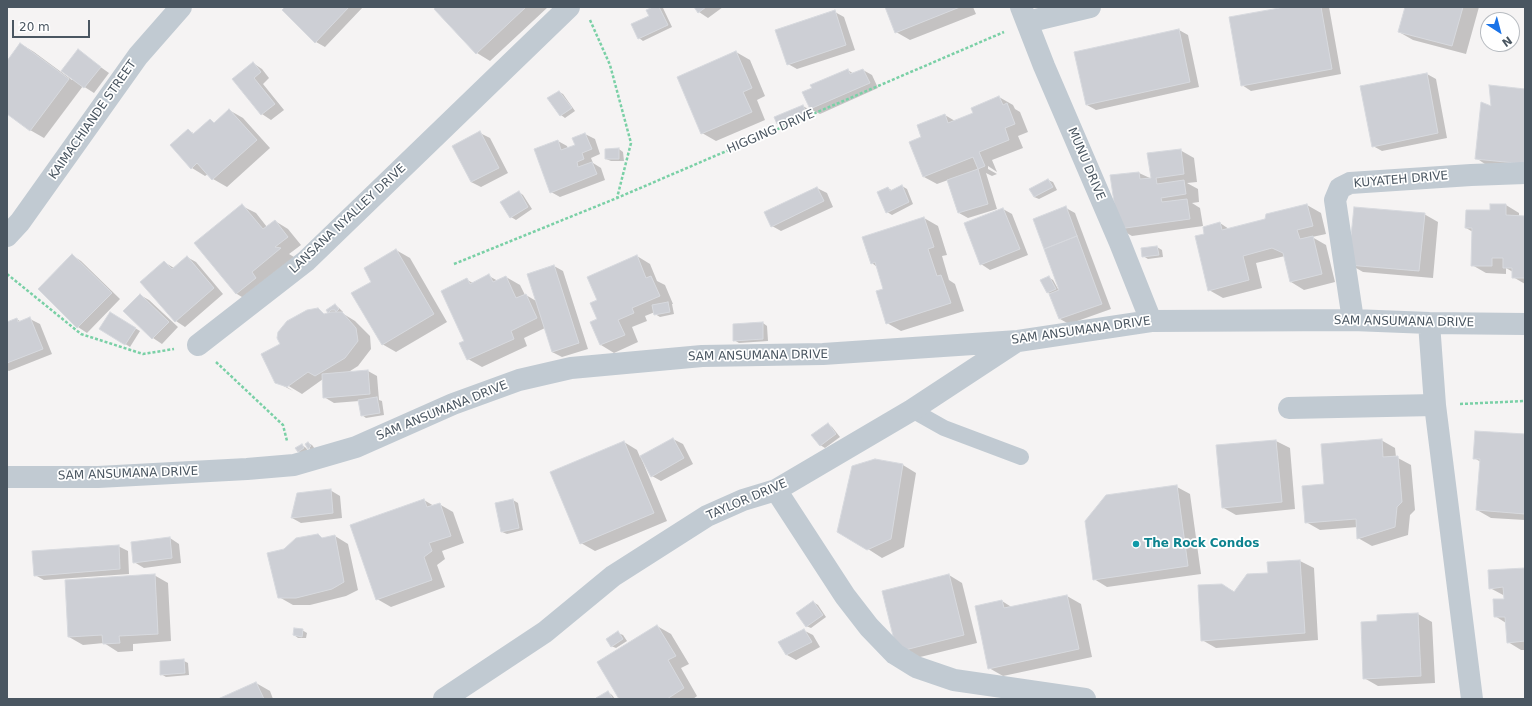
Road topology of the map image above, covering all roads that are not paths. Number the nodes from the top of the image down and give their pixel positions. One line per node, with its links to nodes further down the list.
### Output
1 (182, 7): 6 (street, KAIMACHIANDE STREET)
2 (1090, 7): 4 (street)
3 (579, 11): 12 (street, LANSANA NYALLEY DRIVE)
4 (1024, 14): 8 (street, MUNU DRIVE)
5 (1525, 173): 7 (street, KUYATEH DRIVE)
6 (7, 236)
7 (1353, 320): 8 (street, SAM ANSUMANA DRIVE); 9 (street, SAM ANSUMANA DRIVE)
8 (1151, 321): 11 (street, SAM ANSUMANA DRIVE)
9 (1430, 323): 10 (street, SAM ANSUMANA DRIVE); 13 (street)
10 (1525, 324)
11 (1018, 341): 15 (street, TAYLOR DRIVE); 17 (street, SAM ANSUMANA DRIVE)
12 (198, 345)
13 (1435, 405): 14 (street); 21 (street)
14 (1289, 408)
15 (912, 410): 16 (lane); 18 (street, TAYLOR DRIVE)
16 (1021, 457)
17 (7, 477)
18 (776, 490): 19 (street, TAYLOR DRIVE); 20 (street)
19 (444, 699)
20 (1085, 699)
21 (1472, 699)

